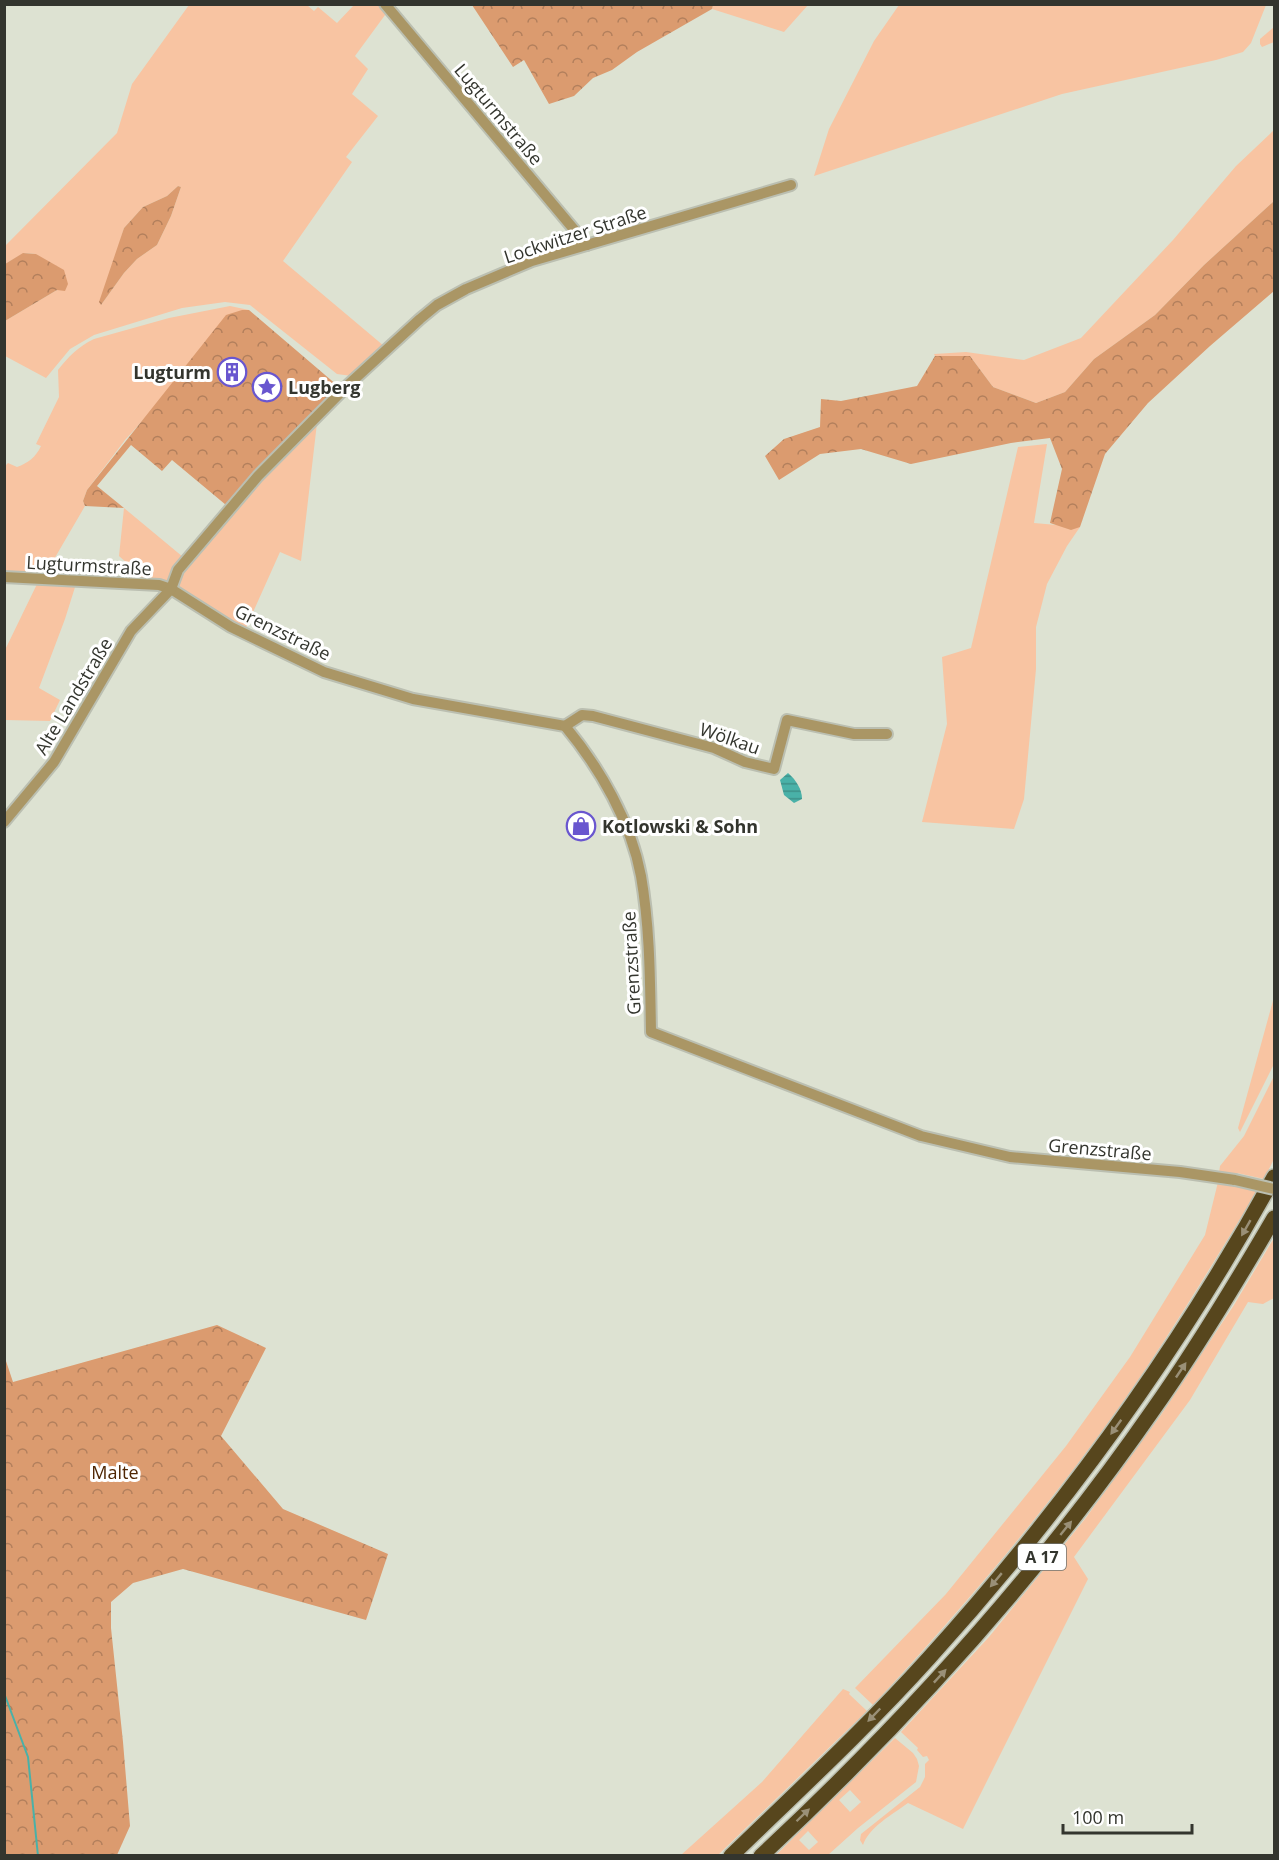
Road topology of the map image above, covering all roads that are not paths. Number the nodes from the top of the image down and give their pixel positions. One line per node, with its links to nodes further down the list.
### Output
1 (386, 4): 3 (street, Lugturmstraße)
2 (791, 185): 3 (street, Lockwitzer Straße)
3 (587, 245): 5 (street, Lockwitzer Straße)
4 (4, 577): 5 (street, Lugturmstraße)
5 (171, 589): 6 (street, Grenzstraße); 8 (street, Alte Landstraße)
6 (565, 726): 7 (street, Wölkau); 10 (street, Grenzstraße, bridge)
7 (888, 734)
8 (4, 822)
9 (1275, 1177): 12 (highway, A 17, one-way to 12)
10 (1275, 1189)
11 (1275, 1218): 13 (highway, A 17, one-way to 11)
12 (731, 1856)
13 (760, 1856)

